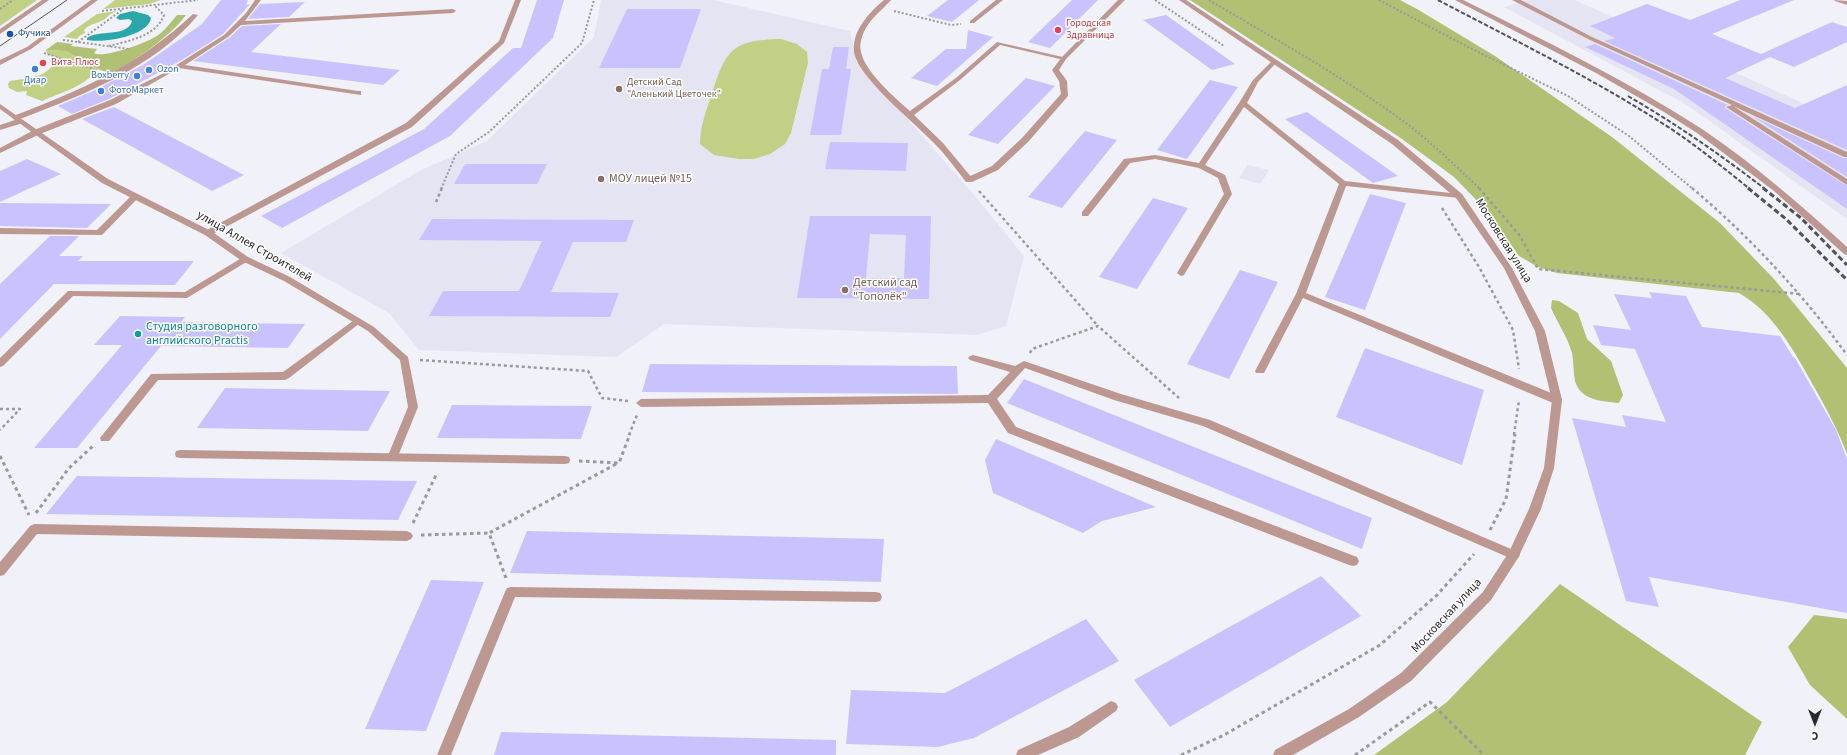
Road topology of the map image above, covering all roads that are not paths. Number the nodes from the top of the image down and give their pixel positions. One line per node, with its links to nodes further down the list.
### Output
1 (46, 0): 17 (street)
2 (95, 0): 20 (street)
3 (258, 0): 15 (street)
4 (518, 0): 39 (street)
5 (888, 0): 26 (street)
6 (1000, 0): 16 (street)
7 (1122, 0): 18 (street)
8 (1182, 0): 19 (street, Московская улица)
9 (1458, 0): 40 (street)
10 (1519, 0): 22 (street)
11 (1836, 0): 12 (street)
12 (1847, 3)
13 (453, 11): 15 (street)
14 (195, 15): 27 (street)
15 (239, 22): 21 (street)
16 (972, 22)
17 (0, 32)
18 (1064, 58): 26 (street); 26 (street)
19 (1274, 62): 24 (street); 36 (street, Московская улица)
20 (0, 63)
21 (178, 66): 23 (street); 29 (street)
22 (1701, 88): 31 (street); 34 (street)
23 (358, 93)
24 (1243, 104): 32 (street); 33 (street)
25 (0, 106): 27 (street, улица Аллея Строителей)
26 (910, 115)
27 (18, 120): 28 (street); 29 (street, улица Аллея Строителей)
28 (0, 128)
29 (37, 132): 30 (street); 35 (street, улица Аллея Строителей)
30 (0, 151)
31 (1846, 153)
32 (1201, 166): 37 (street); 42 (street)
33 (1343, 183): 36 (street); 43 (street)
34 (1847, 184)
35 (135, 196): 38 (street); 39 (street, улица Аллея Строителей)
36 (1459, 196): 50 (street, Московская улица)
37 (1085, 214)
38 (0, 231)
39 (208, 232): 41 (street, улица Аллея Строителей)
40 (1847, 252)
41 (245, 259): 44 (street, улица Аллея Строителей); 46 (street)
42 (1181, 273)
43 (1301, 294): 48 (street); 50 (street)
44 (357, 321): 52 (street); 54 (street, улица Аллея Строителей)
45 (973, 358): 47 (street)
46 (0, 364)
47 (1021, 367): 49 (street); 57 (street)
48 (1260, 371)
49 (990, 400): 51 (street); 58 (street)
50 (1557, 400): 57 (street, Московская улица)
51 (641, 403)
52 (105, 438)
53 (180, 454): 54 (street)
54 (392, 458): 55 (street)
55 (564, 460)
56 (407, 536): 59 (street)
57 (1514, 555): 64 (street, Московская улица)
58 (1353, 560)
59 (0, 571)
60 (876, 597): 62 (street)
61 (1111, 707): 63 (street)
62 (444, 755)
63 (1023, 755)
64 (1280, 755)

